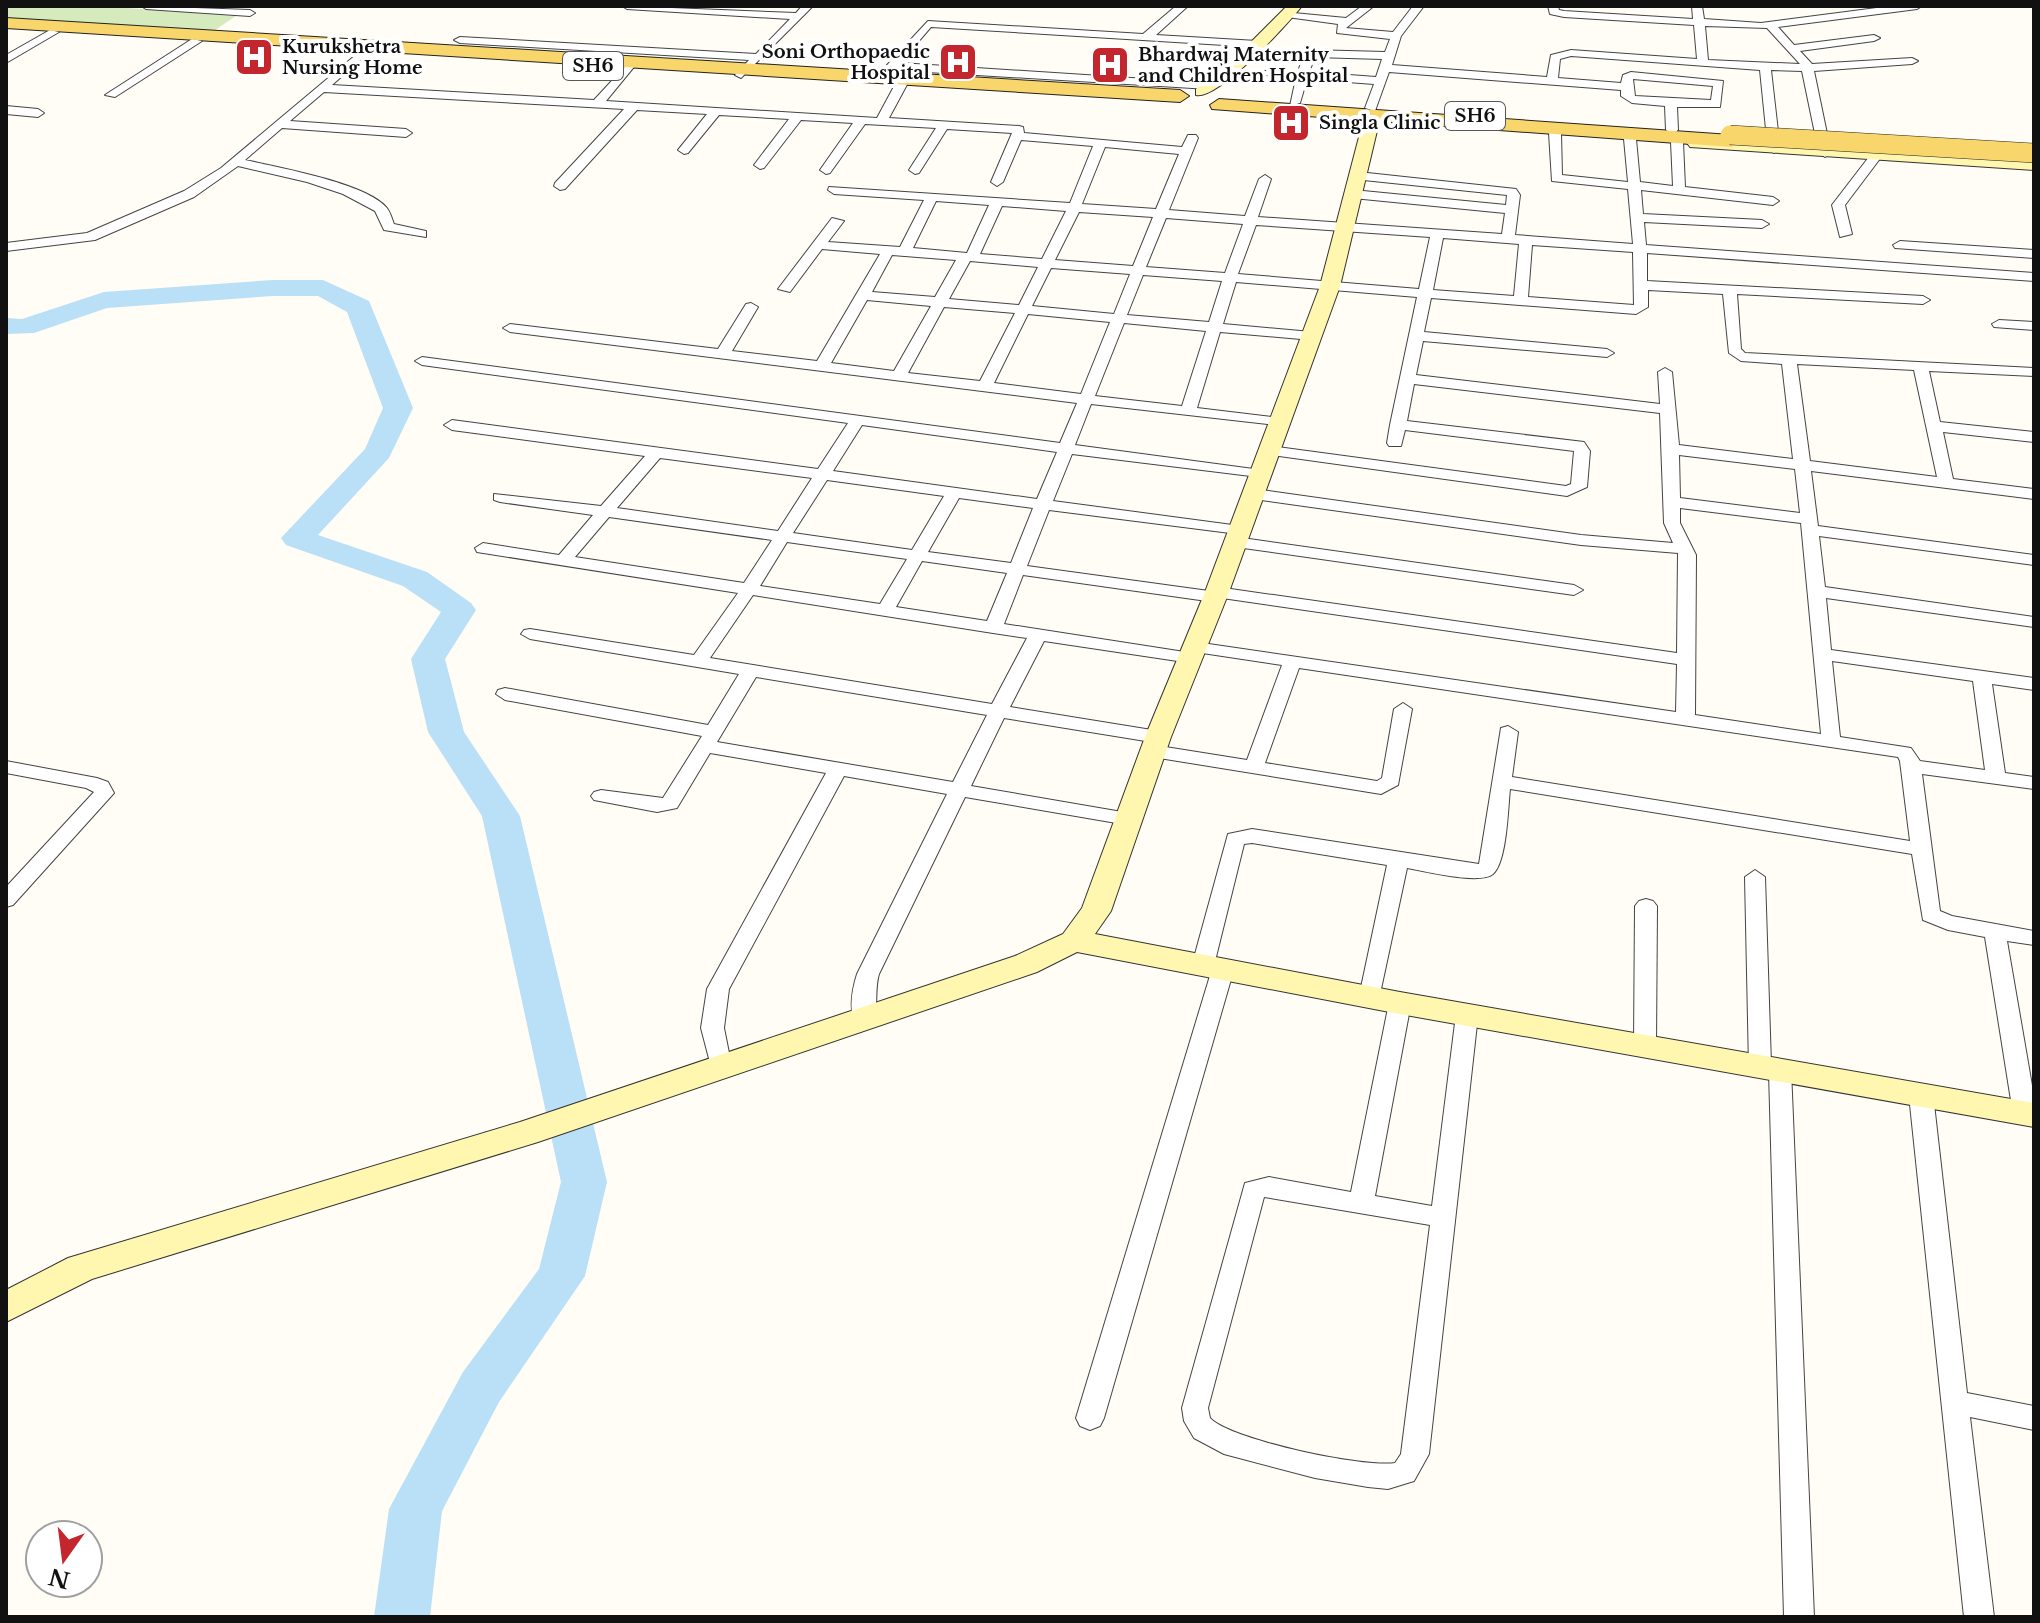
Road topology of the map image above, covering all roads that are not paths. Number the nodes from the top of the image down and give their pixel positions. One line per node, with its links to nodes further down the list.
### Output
1 (146, 6): 13 (street)
2 (261, 6): 13 (street)
3 (627, 6): 14 (street)
4 (808, 6): 14 (street)
5 (1183, 6): 22 (street)
6 (1369, 6): 16 (street)
7 (1419, 6): 21 (street)
8 (1553, 6): 17 (street)
9 (1697, 6): 17 (street)
10 (1813, 6): 15 (street)
11 (1917, 6): 15 (street)
12 (1291, 10): 16 (street); 26 (street)
13 (250, 13): 23 (street)
14 (798, 16): 34 (street)
15 (1815, 20): 19 (street)
16 (1349, 22): 21 (street)
17 (1699, 22): 19 (street); 32 (street)
18 (6, 26): 20 (main road, SH6); 23 (main road, SH6)
19 (1771, 26): 28 (street)
20 (54, 32): 23 (main road, SH6); 29 (street)
21 (1396, 36): 31 (street)
22 (1146, 37): 26 (street); 39 (street)
23 (205, 38): 27 (main road, SH6); 44 (street)
24 (1874, 38): 28 (street)
25 (460, 40): 34 (street)
26 (1257, 44): 45 (street)
27 (367, 48): 33 (main road, SH6); 43 (street)
28 (1795, 48): 36 (street)
29 (6, 60)
30 (1912, 61): 36 (street)
31 (1386, 62): 38 (street); 40 (street); 41 (street)
32 (1703, 62): 35 (street); 41 (street)
33 (630, 65): 34 (main road, SH6); 48 (street)
34 (748, 67): 39 (main road, SH6)
35 (1765, 67): 36 (street); 66 (street)
36 (1809, 70): 68 (street)
37 (1269, 73): 38 (street)
38 (1302, 75): 40 (street); 46 (street)
39 (894, 77): 45 (street); 45 (main road, SH6); 56 (street)
40 (1380, 81): 53 (street)
41 (1552, 81): 42 (street)
42 (1626, 87): 47 (street); 47 (street)
43 (321, 88): 48 (street); 57 (street)
44 (111, 95)
45 (1212, 98): 46 (main road, SH6); 53 (main road, SH6)
46 (1294, 103): 53 (main road, SH6)
47 (1671, 103): 62 (street)
48 (597, 104): 49 (street)
49 (633, 107): 51 (street); 80 (street)
50 (6, 110): 52 (street)
51 (715, 112): 54 (street); 67 (street)
52 (38, 113)
53 (1372, 114): 60 (street); 62 (main road, SH6); 63 (main road, SH6); 78 (street)
54 (796, 118): 55 (street); 72 (street)
55 (861, 121): 56 (street); 74 (street)
56 (881, 122): 58 (street)
57 (279, 124): 59 (street); 71 (street)
58 (944, 125): 61 (street); 75 (street)
59 (406, 133)
60 (1555, 133): 64 (street); 79 (street)
61 (1019, 136): 65 (street); 77 (street)
62 (1674, 136): 63 (main road, SH6); 64 (street); 66 (street); 81 (street)
63 (1731, 138): 70 (main road, SH6, bridge)
64 (1630, 139): 79 (street)
65 (1101, 143): 86 (street); 87 (street)
66 (1774, 149): 68 (street)
67 (684, 150)
68 (1825, 153): 69 (street)
69 (1876, 156): 73 (street); 95 (street)
70 (2034, 156)
71 (236, 162): 93 (street); 100 (street)
72 (760, 165)
73 (2034, 165)
74 (826, 170)
75 (915, 170)
76 (1265, 179): 89 (street)
77 (997, 182)
78 (1356, 185): 92 (street); 96 (street)
79 (1634, 185): 81 (street); 88 (street)
80 (560, 186)
81 (1679, 188): 84 (street)
82 (834, 190): 83 (street)
83 (932, 197): 85 (street); 102 (street)
84 (1773, 201)
85 (997, 202): 86 (street); 104 (street)
86 (1074, 208): 87 (street); 105 (street)
87 (1161, 214): 89 (street); 106 (street)
88 (1637, 218): 91 (street); 101 (street)
89 (1250, 220): 92 (street); 108 (street)
90 (837, 221): 98 (street)
91 (1762, 224)
92 (1345, 227): 94 (street); 110 (street)
93 (421, 234)
94 (1437, 234): 96 (street); 113 (street)
95 (1845, 234)
96 (1508, 239): 97 (street)
97 (1526, 240): 101 (street); 116 (street)
98 (818, 245): 102 (street); 111 (street)
99 (1900, 245): 103 (street)
100 (6, 247)
101 (1640, 249): 107 (street); 109 (street)
102 (896, 251): 104 (street); 114 (street)
103 (2034, 254)
104 (968, 257): 105 (street); 117 (street)
105 (1047, 263): 106 (street); 119 (street)
106 (1138, 270): 108 (street); 120 (street)
107 (2034, 277)
108 (1230, 278): 110 (street); 123 (street)
109 (1640, 285): 112 (street); 116 (street)
110 (1330, 286): 113 (street); 125 (street)
111 (785, 289)
112 (1730, 291): 115 (street); 129 (street)
113 (1425, 293): 116 (street); 126 (street)
114 (862, 295): 117 (street); 131 (street)
115 (1923, 300)
116 (1521, 301)
117 (939, 302): 119 (street); 135 (street)
118 (751, 307): 127 (street)
119 (1024, 310): 120 (street); 137 (street)
120 (1118, 318): 123 (street); 138 (street)
121 (1999, 324): 122 (street)
122 (2034, 326)
123 (1215, 327): 125 (street); 140 (street)
124 (510, 328): 127 (street)
125 (1312, 336): 142 (street)
126 (1417, 336): 128 (street); 136 (street)
127 (723, 353): 131 (street)
128 (1607, 353)
129 (1789, 360): 132 (street); 151 (street)
130 (422, 361): 141 (street)
131 (823, 364): 135 (street)
132 (1920, 366): 134 (street); 145 (street)
133 (1665, 372): 139 (street)
134 (2034, 372)
135 (900, 374): 137 (street)
136 (1408, 379): 139 (street); 144 (street)
137 (986, 385): 138 (street)
138 (1086, 397): 140 (street); 149 (street)
139 (1667, 409): 148 (street)
140 (1188, 411): 142 (street)
141 (857, 421): 149 (street); 153 (street)
142 (1280, 423): 152 (street)
143 (452, 425): 150 (street)
144 (1398, 425): 147 (street); 152 (street)
145 (1933, 426): 146 (street); 154 (street)
146 (2034, 437)
147 (1395, 443)
148 (1671, 449): 151 (street); 158 (street)
149 (1064, 450): 152 (street); 159 (street)
150 (656, 453): 153 (street); 160 (street)
151 (1802, 463): 154 (street); 161 (street)
152 (1261, 473): 162 (street); 165 (street)
153 (822, 475): 155 (street); 163 (street)
154 (1946, 482): 156 (street)
155 (954, 492): 159 (street); 166 (street)
156 (2034, 494)
157 (500, 497): 160 (street)
158 (1672, 502): 161 (street); 165 (street)
159 (1042, 504): 162 (street); 169 (street)
160 (605, 512): 163 (street); 167 (street)
161 (1810, 525): 168 (street); 172 (street)
162 (1237, 536): 171 (street); 173 (street)
163 (784, 537): 166 (street); 170 (street)
164 (483, 548): 167 (street)
165 (1686, 549): 181 (street)
166 (917, 556): 169 (street); 174 (street)
167 (563, 560): 170 (street)
168 (2034, 560)
169 (1015, 569): 173 (street); 176 (street)
170 (749, 589): 174 (street); 182 (street)
171 (1574, 590)
172 (1817, 591): 175 (street); 180 (street)
173 (1216, 595): 179 (street); 181 (street)
174 (885, 611): 176 (street)
175 (2034, 622)
176 (993, 628): 178 (street)
177 (530, 634): 182 (street)
178 (1038, 635): 179 (street); 189 (street)
179 (1193, 653): 183 (street); 194 (street)
180 (1823, 654): 185 (street); 193 (street)
181 (1686, 660): 190 (street)
182 (699, 661): 184 (street)
183 (1292, 662): 190 (street); 197 (street)
184 (751, 670): 189 (street); 192 (street)
185 (1982, 677): 186 (street); 199 (street)
186 (2034, 684)
187 (505, 694): 192 (street)
188 (1403, 709): 197 (street)
189 (998, 711): 194 (street); 202 (street)
190 (1685, 721): 193 (street)
191 (1508, 732): 200 (street)
192 (710, 739): 198 (street); 203 (street)
193 (1831, 741): 195 (street)
194 (1156, 744): 197 (street); 204 (street)
195 (1911, 766): 199 (street); 205 (street)
196 (6, 767): 208 (street)
197 (1254, 768)
198 (838, 769): 202 (street); 218 (street)
199 (1996, 778): 201 (street)
200 (1501, 781): 205 (street); 206 (street)
201 (2034, 783)
202 (959, 791): 204 (street); 216 (street)
203 (601, 796)
204 (1128, 819): 212 (street)
205 (1920, 849): 210 (street)
206 (1398, 860): 213 (street); 214 (street)
207 (1755, 877): 219 (street)
208 (6, 900)
209 (1646, 906): 217 (street)
210 (1995, 931): 211 (street); 221 (street)
211 (2034, 938)
212 (1074, 941): 213 (street); 216 (street)
213 (1213, 967): 214 (street); 226 (street)
214 (1385, 1000): 215 (street); 222 (street)
215 (1467, 1015): 217 (street); 223 (street)
216 (864, 1019): 218 (street)
217 (1645, 1046): 219 (street)
218 (721, 1068): 224 (street)
219 (1770, 1068): 220 (street); 228 (street)
220 (1921, 1095): 221 (street); 225 (street)
221 (2029, 1114)
222 (1361, 1204): 223 (street); 223 (street)
223 (1443, 1218)
224 (6, 1307)
225 (1955, 1402): 227 (street); 229 (street)
226 (1090, 1418)
227 (2034, 1418)
228 (1799, 1617)
229 (1979, 1617)

